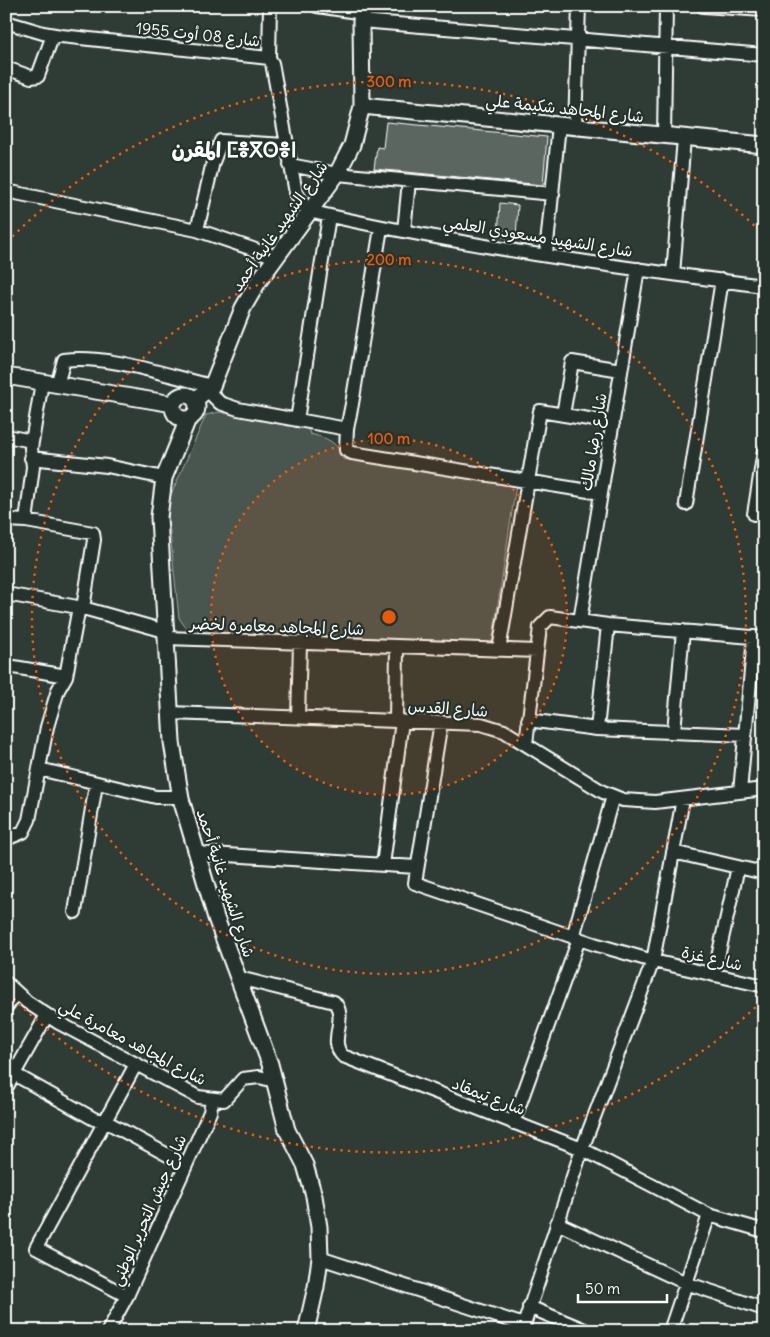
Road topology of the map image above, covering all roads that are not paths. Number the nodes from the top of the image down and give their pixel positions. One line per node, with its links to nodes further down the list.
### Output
1 (270, 6): 14 (street)
2 (317, 6): 8 (street)
3 (579, 6): 11 (street)
4 (666, 6): 12 (street)
5 (703, 6): 6 (street)
6 (741, 8): 7 (street)
7 (764, 10)
8 (359, 11): 11 (street); 16 (main road, شارع الشهيد غانية أحمد)
9 (6, 22): 10 (street, شارع 08 أوت 1955)
10 (52, 35): 14 (street, شارع 08 أوت 1955); 15 (street)
11 (578, 40): 12 (street); 17 (street)
12 (666, 48): 13 (street); 18 (street)
13 (764, 55)
14 (269, 58): 20 (street)
15 (6, 68)
16 (362, 106): 17 (main road, شارع المجاهد شكيمة علي); 23 (main road, شارع الشهيد غانية أحمد)
17 (567, 125): 18 (main road, شارع المجاهد شكيمة علي); 26 (street)
18 (664, 136): 19 (main road, شارع المجاهد شكيمة علي)
19 (684, 138): 21 (main road, شارع المجاهد شكيمة علي); 35 (street)
20 (286, 145): 22 (street); 30 (street)
21 (764, 145)
22 (290, 165): 23 (street); 27 (street)
23 (337, 174): 24 (street); 27 (main road, شارع الشهيد غانية أحمد)
24 (409, 181): 26 (street); 31 (street)
25 (6, 191): 30 (street)
26 (553, 194): 32 (street)
27 (308, 211): 28 (street, شارع الشهيد مسعودي العلمي); 33 (main road, شارع الشهيد غانية أحمد)
28 (329, 216): 29 (street, شارع الشهيد مسعودي العلمي); 44 (street)
29 (381, 228): 31 (street, شارع الشهيد مسعودي العلمي); 46 (street)
30 (197, 230): 33 (street)
31 (404, 231): 32 (street, شارع الشهيد مسعودي العلمي)
32 (546, 254): 34 (street, شارع الشهيد مسعودي العلمي)
33 (276, 257): 41 (main road, شارع الشهيد غانية أحمد)
34 (638, 269): 35 (street, شارع الشهيد مسعودي العلمي); 38 (street, شارع رضا مالك)
35 (673, 274): 36 (street, شارع الشهيد مسعودي العلمي)
36 (722, 280): 37 (street, شارع الشهيد مسعودي العلمي); 54 (street)
37 (764, 286)
38 (621, 370): 43 (street); 45 (street, شارع رضا مالك)
39 (6, 376): 40 (main road)
40 (49, 383): 41 (street); 42 (main road); 48 (street)
41 (210, 389): 42 (main road, شارع الشهيد غانية أحمد); 44 (street)
42 (185, 410): 51 (main road, شارع الشهيد غانية أحمد)
43 (563, 415): 45 (street); 52 (street)
44 (296, 420): 46 (street)
45 (613, 423): 53 (street, شارع رضا مالك)
46 (346, 429): 52 (street)
47 (6, 436): 48 (street)
48 (32, 441): 50 (street)
49 (764, 451): 55 (street)
50 (31, 458): 51 (street); 57 (street)
51 (164, 478): 63 (main road, شارع الشهيد غانية أحمد)
52 (528, 481): 53 (street); 67 (street)
53 (601, 493): 60 (street, شارع رضا مالك)
54 (686, 504)
55 (754, 514)
56 (6, 520): 57 (street)
57 (26, 521): 59 (street)
58 (6, 594): 59 (street, شارع المجاهد معامره لخضر)
59 (81, 607): 63 (street, شارع المجاهد معامره لخضر); 70 (street)
60 (580, 621): 61 (street); 68 (street)
61 (608, 625): 62 (street); 76 (street)
62 (683, 631): 64 (street); 77 (street)
63 (166, 635): 65 (street, شارع المجاهد معامره لخضر); 71 (main road, شارع الشهيد غانية أحمد)
64 (759, 638): 78 (street)
65 (300, 644): 66 (street, شارع المجاهد معامره لخضر); 72 (street)
66 (397, 647): 67 (street, شارع المجاهد معامره لخضر); 74 (street)
67 (499, 650): 68 (street, شارع المجاهد معامره لخضر)
68 (536, 651): 73 (street)
69 (6, 668): 70 (street)
70 (66, 676): 80 (street)
71 (169, 713): 72 (street, شارع القدس); 85 (main road, شارع الشهيد غانية أحمد)
72 (298, 717): 74 (street, شارع القدس)
73 (528, 720): 76 (street); 79 (street)
74 (399, 721): 75 (street, شارع القدس); 90 (street)
75 (440, 722): 79 (street, شارع القدس); 91 (street)
76 (598, 729): 77 (street)
77 (674, 731): 78 (street)
78 (745, 735): 83 (street)
79 (526, 744): 84 (street, شارع القدس)
80 (39, 769): 81 (street); 87 (street)
81 (96, 784): 85 (street); 94 (street)
82 (764, 789): 83 (street, شارع القدس)
83 (740, 792): 86 (street, شارع القدس)
84 (613, 796): 86 (street, شارع القدس); 95 (street)
85 (181, 797): 89 (main road, شارع الشهيد غانية أحمد)
86 (683, 799): 88 (street)
87 (6, 839)
88 (673, 852): 92 (street); 96 (street)
89 (196, 853): 90 (street); 98 (main road, شارع الشهيد غانية أحمد)
90 (383, 865): 91 (street)
91 (416, 867): 95 (street, شارع غزة)
92 (738, 867): 93 (street); 97 (street)
93 (764, 873)
94 (75, 912)
95 (576, 938): 96 (street, شارع غزة); 110 (street)
96 (653, 962): 97 (street, شارع غزة); 111 (street)
97 (714, 975): 100 (street, شارع غزة)
98 (239, 978): 106 (main road, شارع الشهيد غانية أحمد); 110 (street, شارع تيمقاد)
99 (6, 983): 101 (street, شارع المجاهد معامرة علي)
100 (764, 986)
101 (16, 994): 102 (street); 103 (street, شارع المجاهد معامرة علي)
102 (6, 1007)
103 (47, 1016): 104 (street, شارع المجاهد معامرة علي); 105 (street)
104 (136, 1064): 108 (street, شارع المجاهد معامرة علي); 109 (street)
105 (14, 1074): 107 (street); 109 (street)
106 (275, 1081): 108 (street, شارع المجاهد معامرة علي); 116 (main road, شارع الشهيد غانية أحمد)
107 (6, 1088)
108 (212, 1100): 112 (street, شارع جيش التحرير الوطني)
109 (105, 1121): 112 (street); 118 (street)
110 (513, 1122): 111 (street, شارع تيمقاد)
111 (582, 1150): 113 (street, شارع تيمقاد); 114 (street)
112 (186, 1165): 118 (street, شارع جيش التحرير الوطني)
113 (709, 1215): 115 (street, شارع تيمقاد); 117 (street)
114 (557, 1223): 117 (street); 119 (street)
115 (764, 1231)
116 (320, 1258): 121 (street); 123 (main road, شارع الشهيد غانية أحمد)
117 (686, 1283): 120 (street); 125 (street)
118 (127, 1296): 122 (street, شارع جيش التحرير الوطني)
119 (529, 1307): 121 (street); 124 (street)
120 (764, 1309)
121 (523, 1328)
122 (110, 1329)
123 (306, 1331)
124 (587, 1331)
125 (670, 1331)

